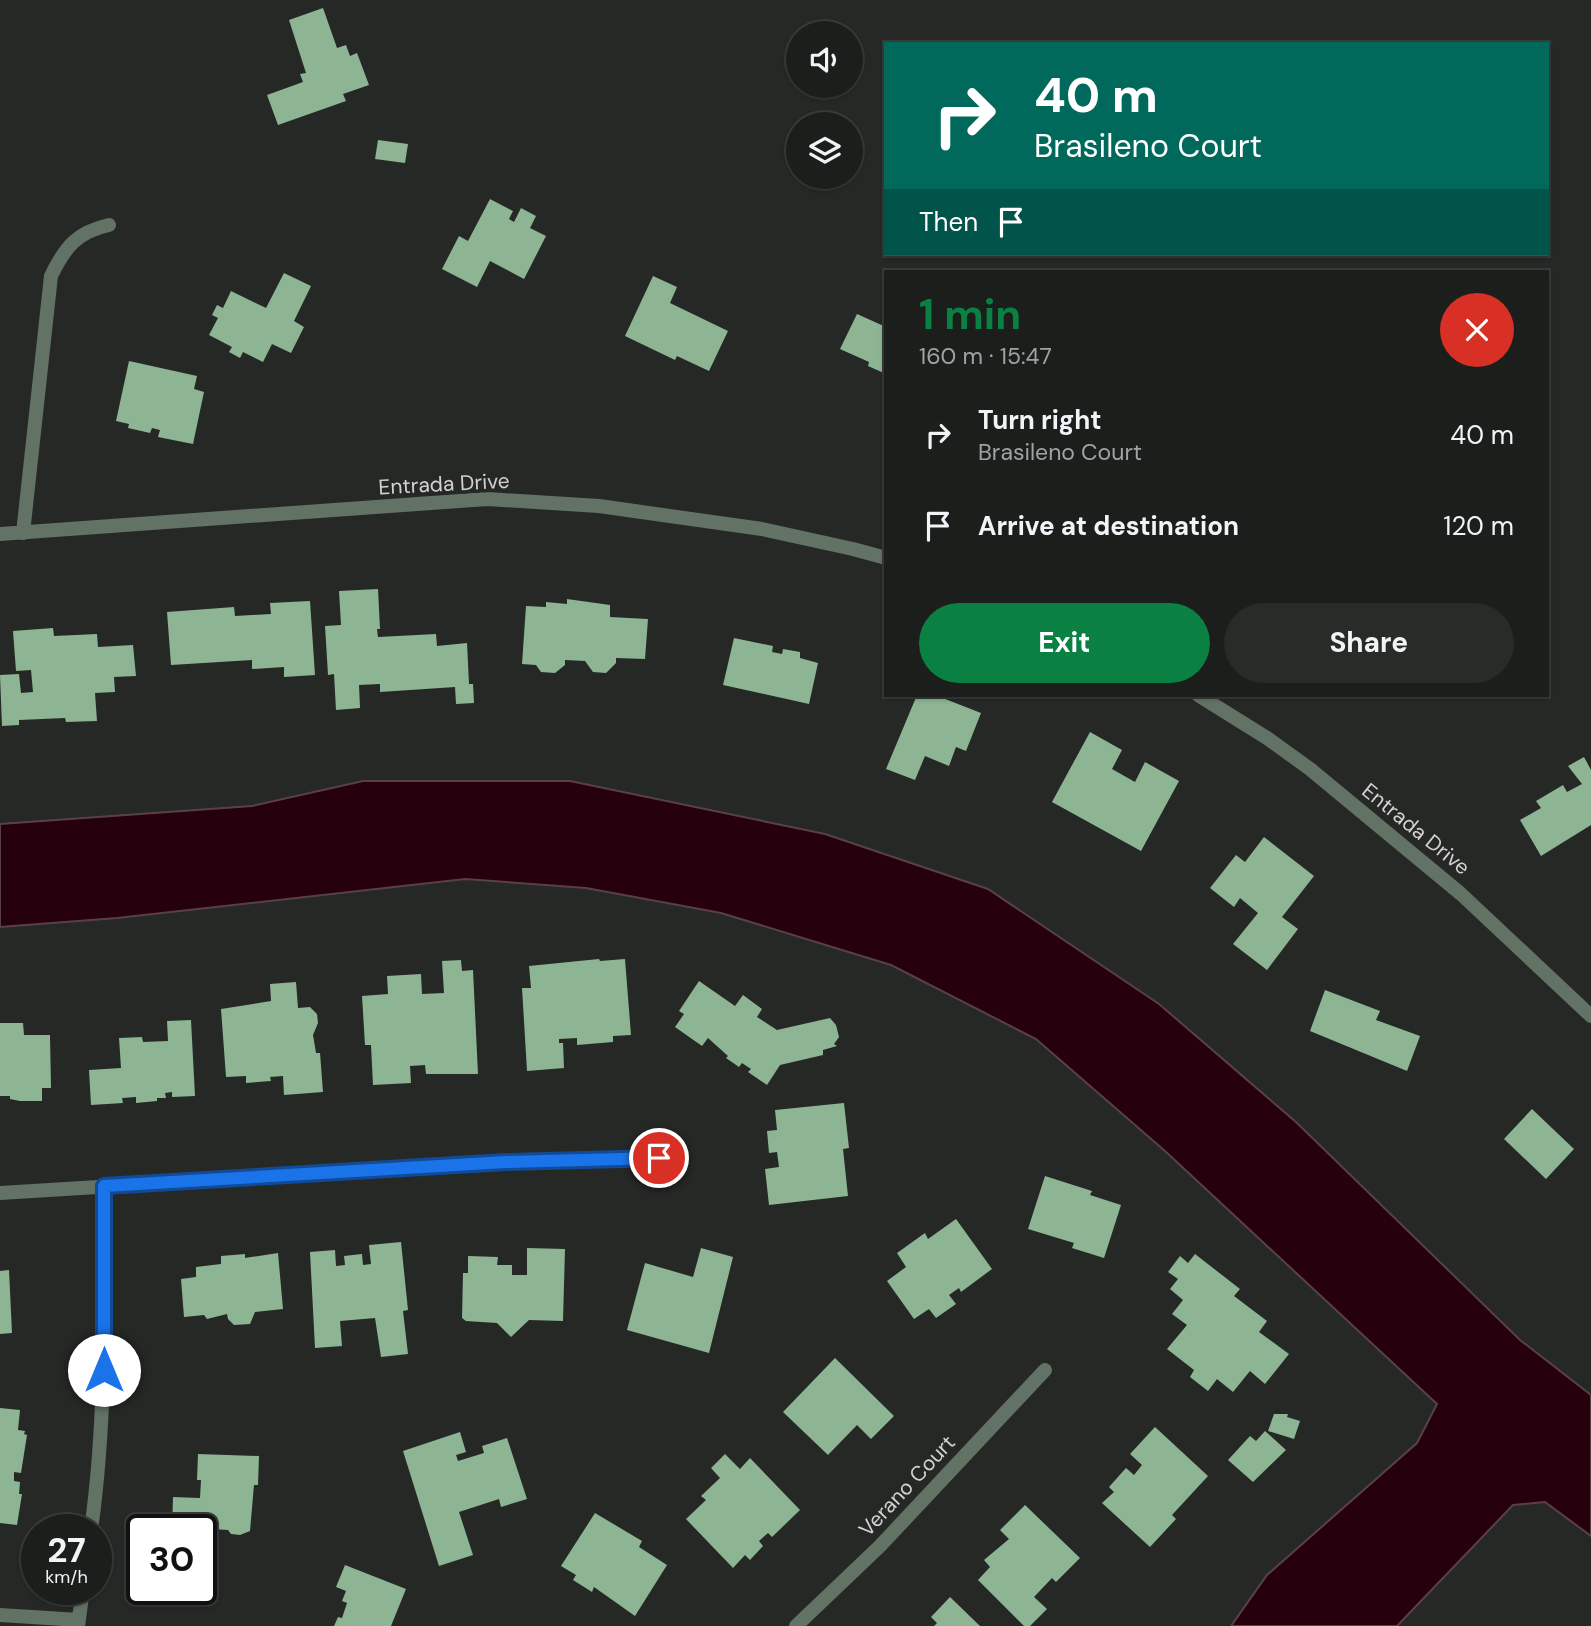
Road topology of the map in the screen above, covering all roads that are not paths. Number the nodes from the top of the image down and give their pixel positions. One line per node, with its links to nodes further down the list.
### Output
1 (109, 225): 2 (street)
2 (23, 533): 3 (street, Entrada Drive); 4 (street, Entrada Drive)
3 (0, 534)
4 (884, 557)
5 (1201, 697): 6 (street, Entrada Drive)
6 (1591, 1016)
7 (659, 1158): 8 (street)
8 (104, 1186): 9 (street); 11 (street)
9 (0, 1194)
10 (1045, 1370): 15 (street, Verano Court)
11 (93, 1514)
12 (81, 1605): 14 (street)
13 (0, 1615): 14 (street)
14 (78, 1623)
15 (796, 1626)

